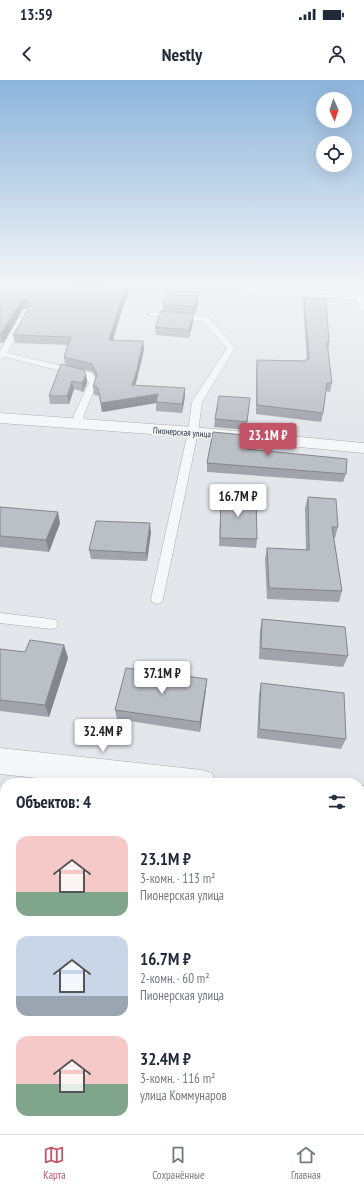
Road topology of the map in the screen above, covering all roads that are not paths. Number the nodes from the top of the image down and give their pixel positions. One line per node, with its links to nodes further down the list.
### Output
1 (16, 330): 3 (lane)
2 (215, 330): 6 (lane)
3 (1, 356): 5 (lane)
4 (0, 418): 5 (street, Пионерская улица)
5 (84, 425): 6 (street, Пионерская улица)
6 (193, 432): 7 (street, Пионерская улица); 8 (lane)
7 (364, 448)
8 (157, 599)
9 (0, 618): 10 (lane)
10 (51, 624)
11 (0, 761): 12 (street)
12 (156, 778)

